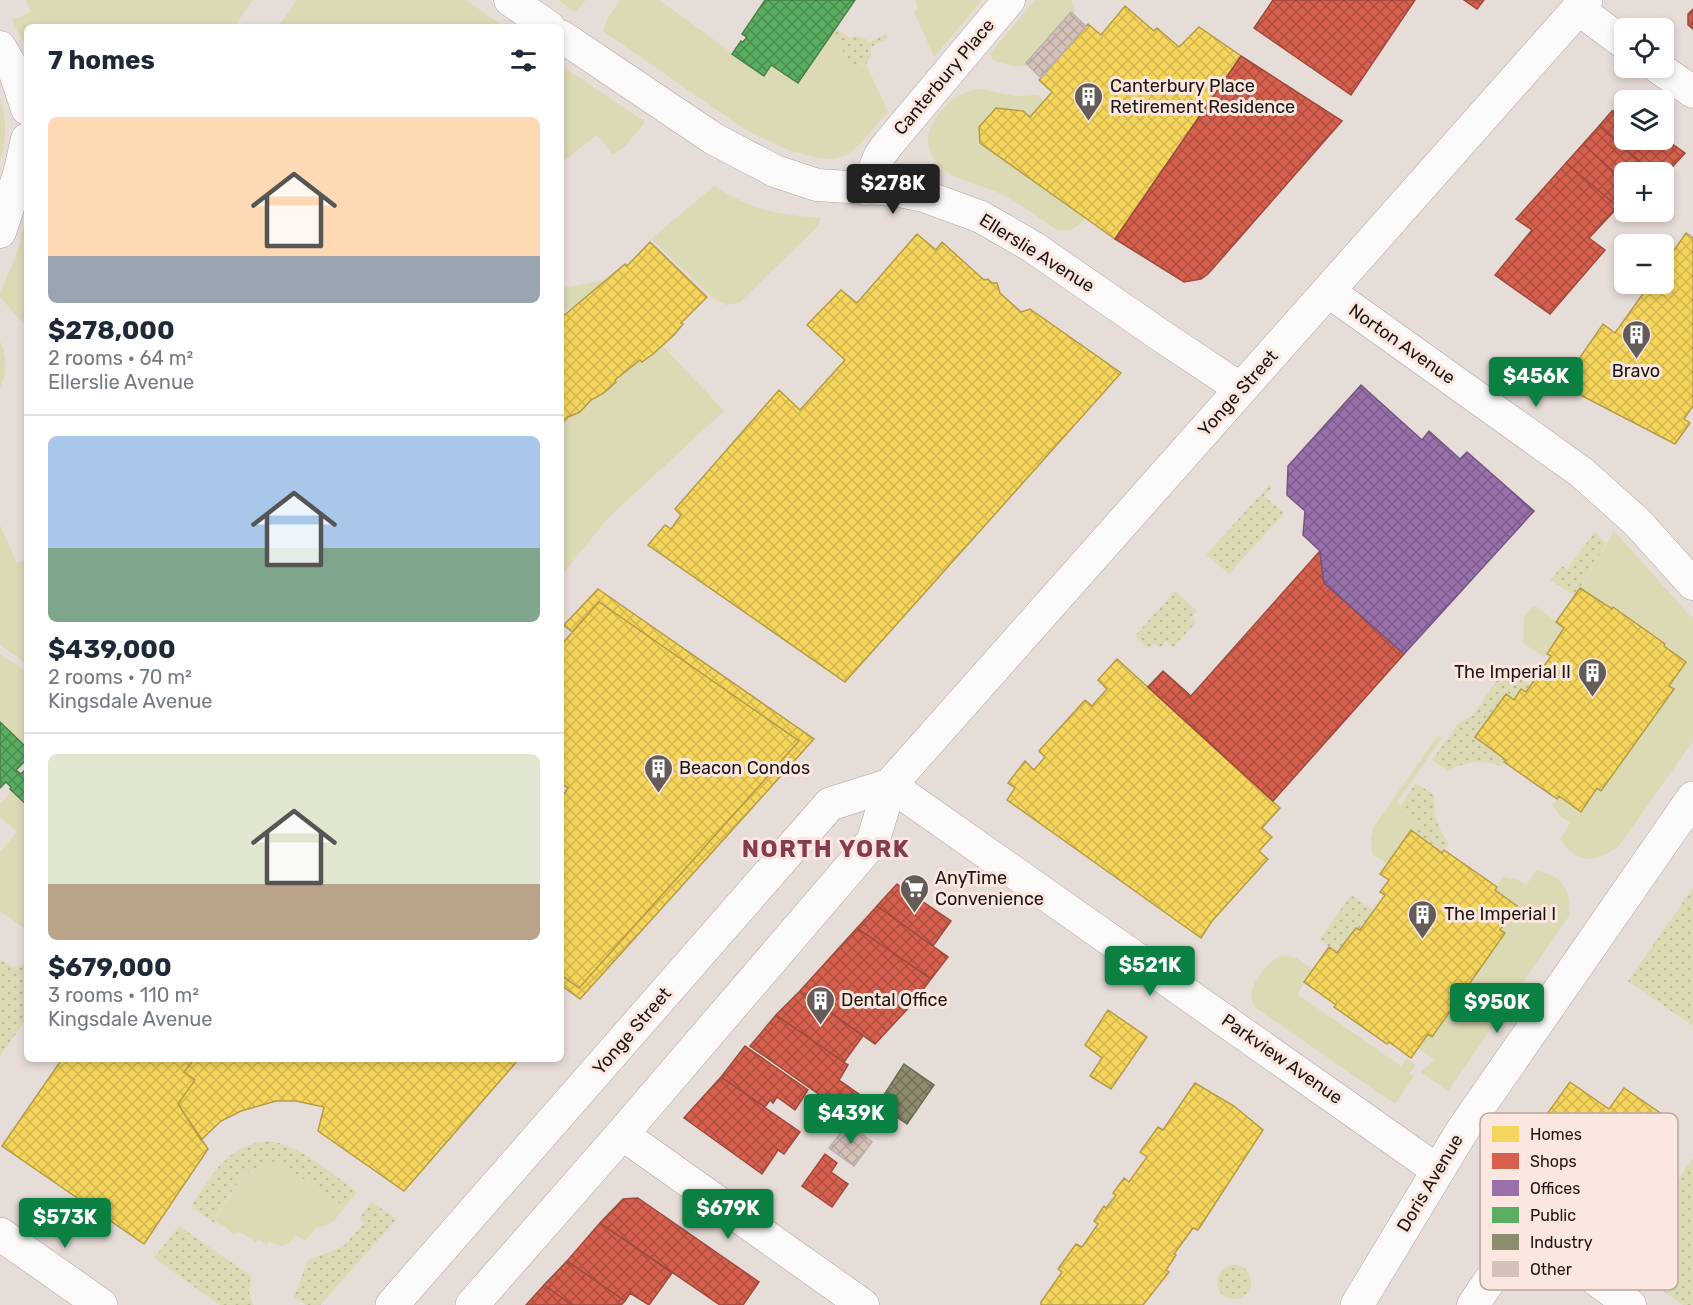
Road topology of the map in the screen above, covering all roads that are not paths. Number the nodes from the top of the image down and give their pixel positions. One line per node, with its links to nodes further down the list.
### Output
1 (510, 0): 4 (street)
2 (1009, 0): 12 (street, Canterbury Place)
3 (1582, 4): 5 (street); 14 (main road, Yonge Street)
4 (545, 24)
5 (1614, 34)
6 (564, 38): 12 (street, Ellerslie Avenue)
7 (0, 47): 10 (street)
8 (1673, 78): 9 (street)
9 (1693, 92)
10 (24, 100)
11 (24, 152): 13 (street)
12 (866, 189): 15 (street, Ellerslie Avenue)
13 (0, 232)
14 (1328, 291): 15 (main road, Yonge Street); 16 (street, Norton Avenue)
15 (1241, 389): 17 (main road, Yonge Street)
16 (1693, 584)
17 (890, 785): 19 (main road, Yonge Street); 20 (street, Parkview Avenue); 25 (main road, Yonge Street)
18 (1693, 798): 20 (main road, Doris Avenue)
19 (622, 1134): 26 (main road, Yonge Street); 27 (street)
20 (1437, 1170): 28 (main road, Doris Avenue)
21 (0, 1234): 24 (main road)
22 (1483, 1290): 29 (street)
23 (1609, 1290): 30 (street)
24 (101, 1305)
25 (392, 1305)
26 (472, 1305)
27 (863, 1305)
28 (1357, 1305)
29 (1473, 1305)
30 (1630, 1305)

